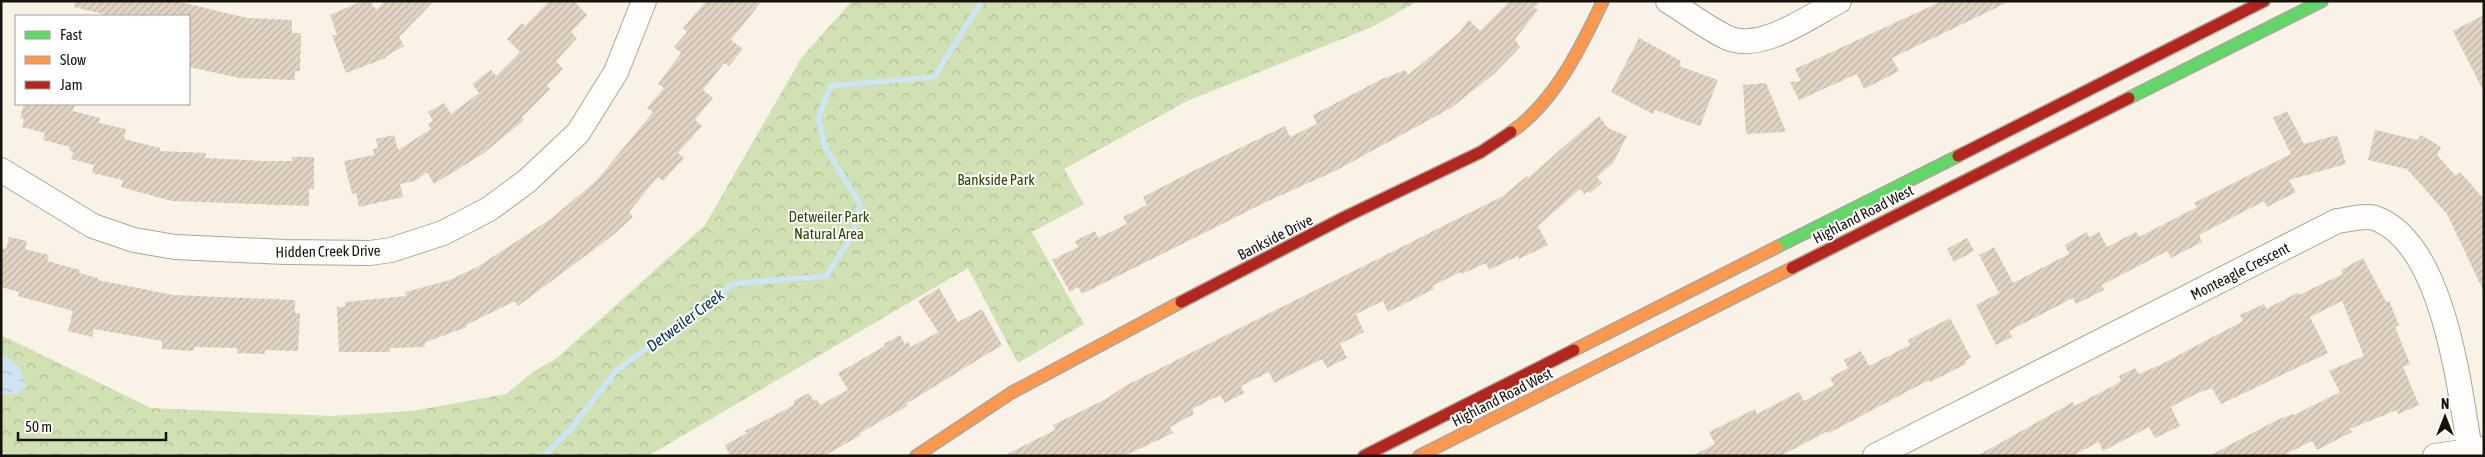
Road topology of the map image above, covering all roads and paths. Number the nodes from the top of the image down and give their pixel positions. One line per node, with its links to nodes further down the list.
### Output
1 (644, 1): 7 (street, Hidden Creek Drive)
2 (1602, 1): 9 (main road, Bankside Drive)
3 (1668, 1): 4 (street)
4 (1839, 1)
5 (2264, 1): 10 (main road, Highland Road West)
6 (2322, 1): 11 (main road, Highland Road West)
7 (1, 170)
8 (2477, 450): 12 (street, Monteagle Crescent); 13 (street)
9 (916, 456)
10 (1364, 456)
11 (1419, 456)
12 (1875, 456)
13 (2435, 456)

